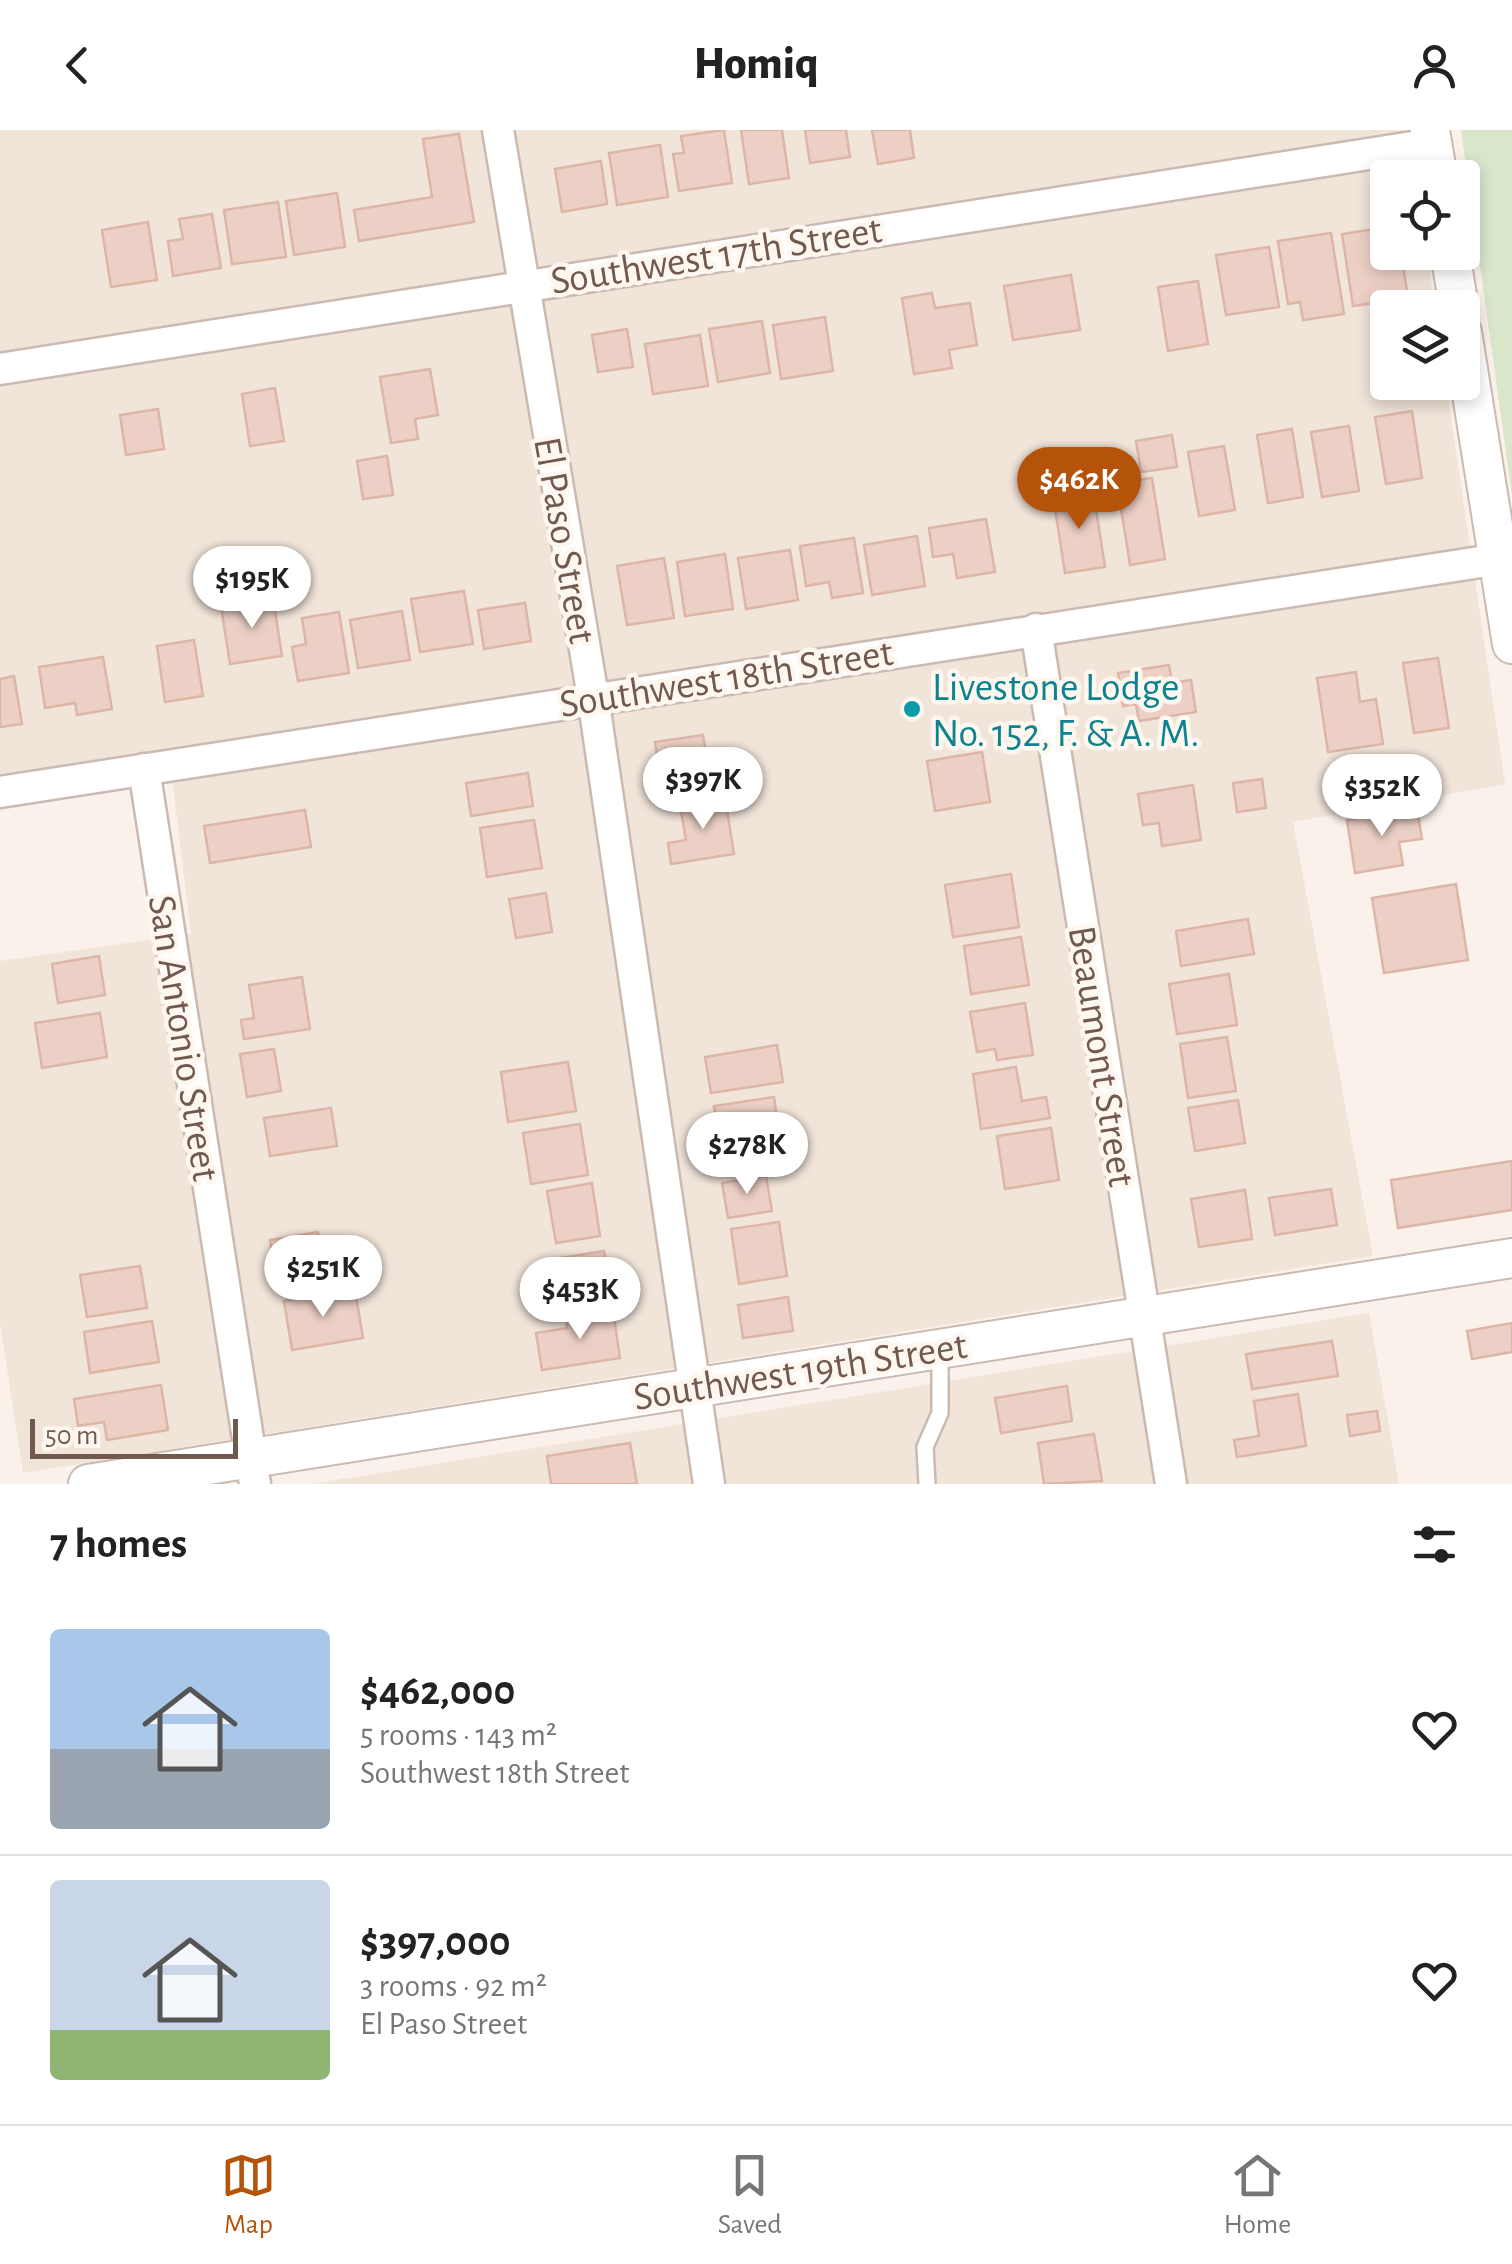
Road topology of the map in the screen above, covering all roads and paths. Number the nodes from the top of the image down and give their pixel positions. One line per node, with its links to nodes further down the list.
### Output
1 (498, 130): 3 (street, El Paso Street)
2 (1434, 151): 3 (street, Southwest 17th Street)
3 (522, 284): 4 (street, Southwest 17th Street); 9 (street, El Paso Street)
4 (0, 368)
5 (1475, 400): 6 (street)
6 (1505, 558): 7 (street, Southwest 18th Street); 8 (street)
7 (1036, 629): 9 (street, Southwest 18th Street); 13 (street, Beaumont Street)
8 (1512, 644)
9 (593, 698): 10 (street, Southwest 18th Street); 15 (street, El Paso Street)
10 (144, 769): 11 (street, Southwest 18th Street); 16 (street, San Antonio Street)
11 (0, 792)
12 (1512, 1258): 13 (street, Southwest 19th Street)
13 (1146, 1317): 14 (street, Southwest 19th Street); 20 (street, Beaumont Street)
14 (940, 1347): 15 (street, Southwest 19th Street); 19 (lane)
15 (693, 1386): 16 (street, Southwest 19th Street); 18 (street, El Paso Street)
16 (253, 1471): 17 (street, Southwest 19th Street)
17 (88, 1484)
18 (709, 1484)
19 (927, 1484)
20 (1171, 1484)

